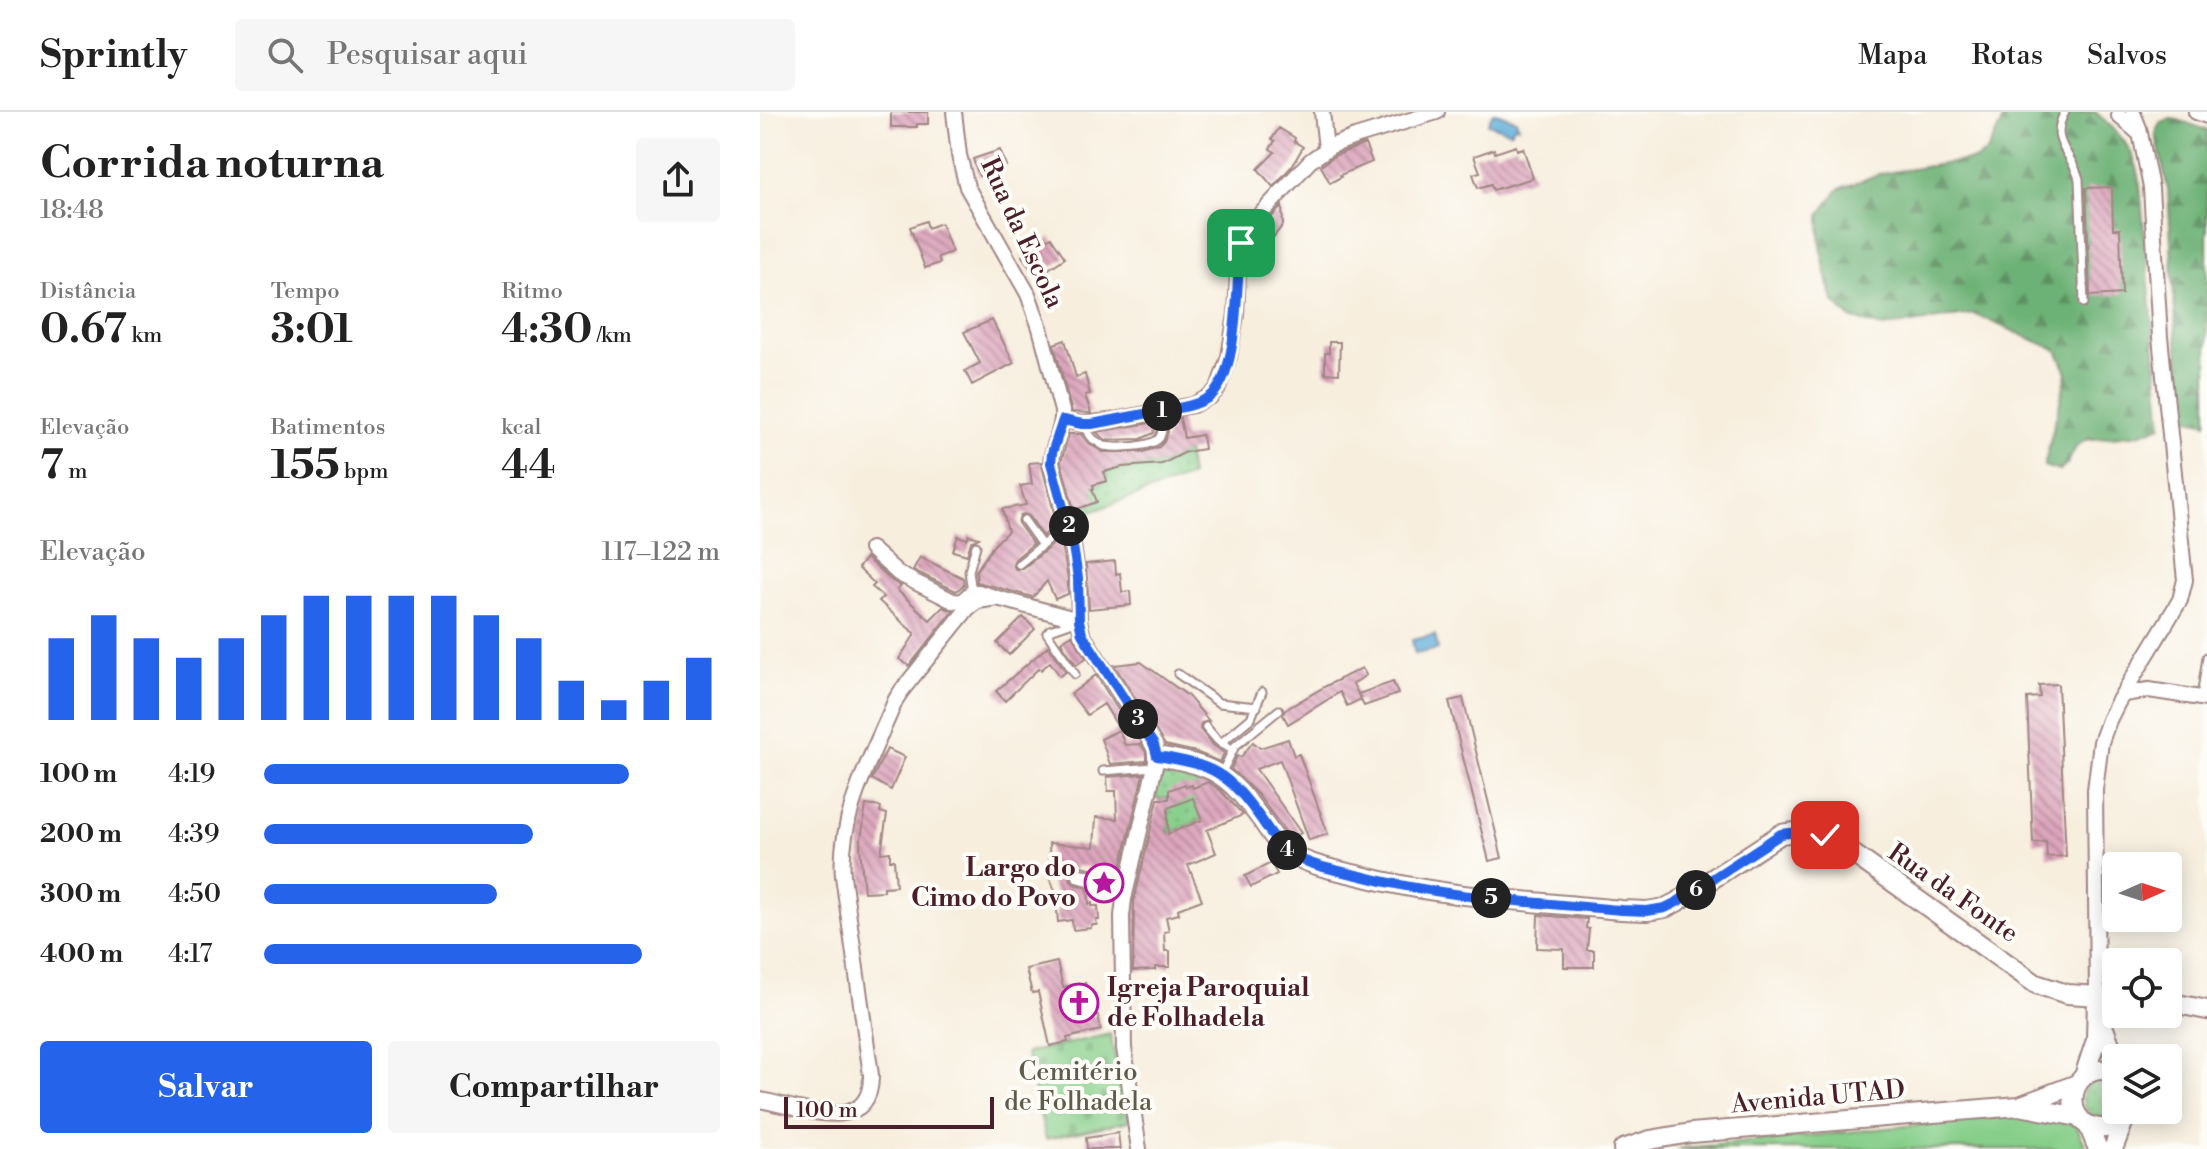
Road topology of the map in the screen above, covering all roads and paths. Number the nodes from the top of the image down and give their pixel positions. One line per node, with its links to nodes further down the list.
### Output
1 (954, 112): 11 (street, Rua da Escola)
2 (1322, 112): 8 (street)
3 (1437, 112): 8 (street)
4 (2065, 112): 9 (lane)
5 (2196, 112): 7 (street)
6 (2124, 113): 26 (street)
7 (2207, 116)
8 (1326, 149): 10 (street)
9 (2084, 303)
10 (1161, 411): 12 (street); 12 (lane)
11 (1063, 420): 12 (street); 14 (street)
12 (1082, 424)
13 (1024, 520): 15 (lane)
14 (1068, 524): 15 (lane); 21 (street)
15 (1041, 544): 18 (lane)
16 (976, 546): 19 (lane)
17 (871, 549): 19 (street)
18 (1019, 564)
19 (972, 592): 20 (street)
20 (997, 598): 21 (street); 45 (street)
21 (1079, 620): 23 (lane); 33 (street)
22 (2207, 657): 27 (lane)
23 (1075, 674)
24 (1178, 674): 28 (lane)
25 (1262, 692): 28 (lane)
26 (2124, 694): 27 (street); 38 (street)
27 (2204, 699)
28 (1257, 707): 31 (lane)
29 (1279, 710): 32 (lane)
30 (1206, 727): 31 (lane)
31 (1221, 743): 32 (lane)
32 (1232, 750): 35 (lane)
33 (1156, 762): 34 (lane); 35 (street); 37 (street)
34 (1103, 771)
35 (1221, 774): 39 (street, Rua da Fonte)
36 (1080, 876): 37 (street)
37 (1127, 886): 50 (street)
38 (2102, 948)
39 (2102, 1002)
40 (2182, 1005): 41 (street)
41 (2207, 1010)
42 (2102, 1012): 44 (street)
43 (2102, 1069): 44 (street, Avenida UTAD)
44 (2081, 1080): 46 (street, Avenida UTAD); 47 (street)
45 (760, 1100)
46 (2019, 1106): 47 (street, Avenida UTAD); 51 (street, Avenida UTAD)
47 (2084, 1121): 48 (street, Avenida UTAD); 52 (street)
48 (2116, 1124)
49 (2123, 1124): 53 (street, Avenida UTAD)
50 (1139, 1149)
51 (1623, 1149)
52 (2098, 1149)
53 (2113, 1149)

